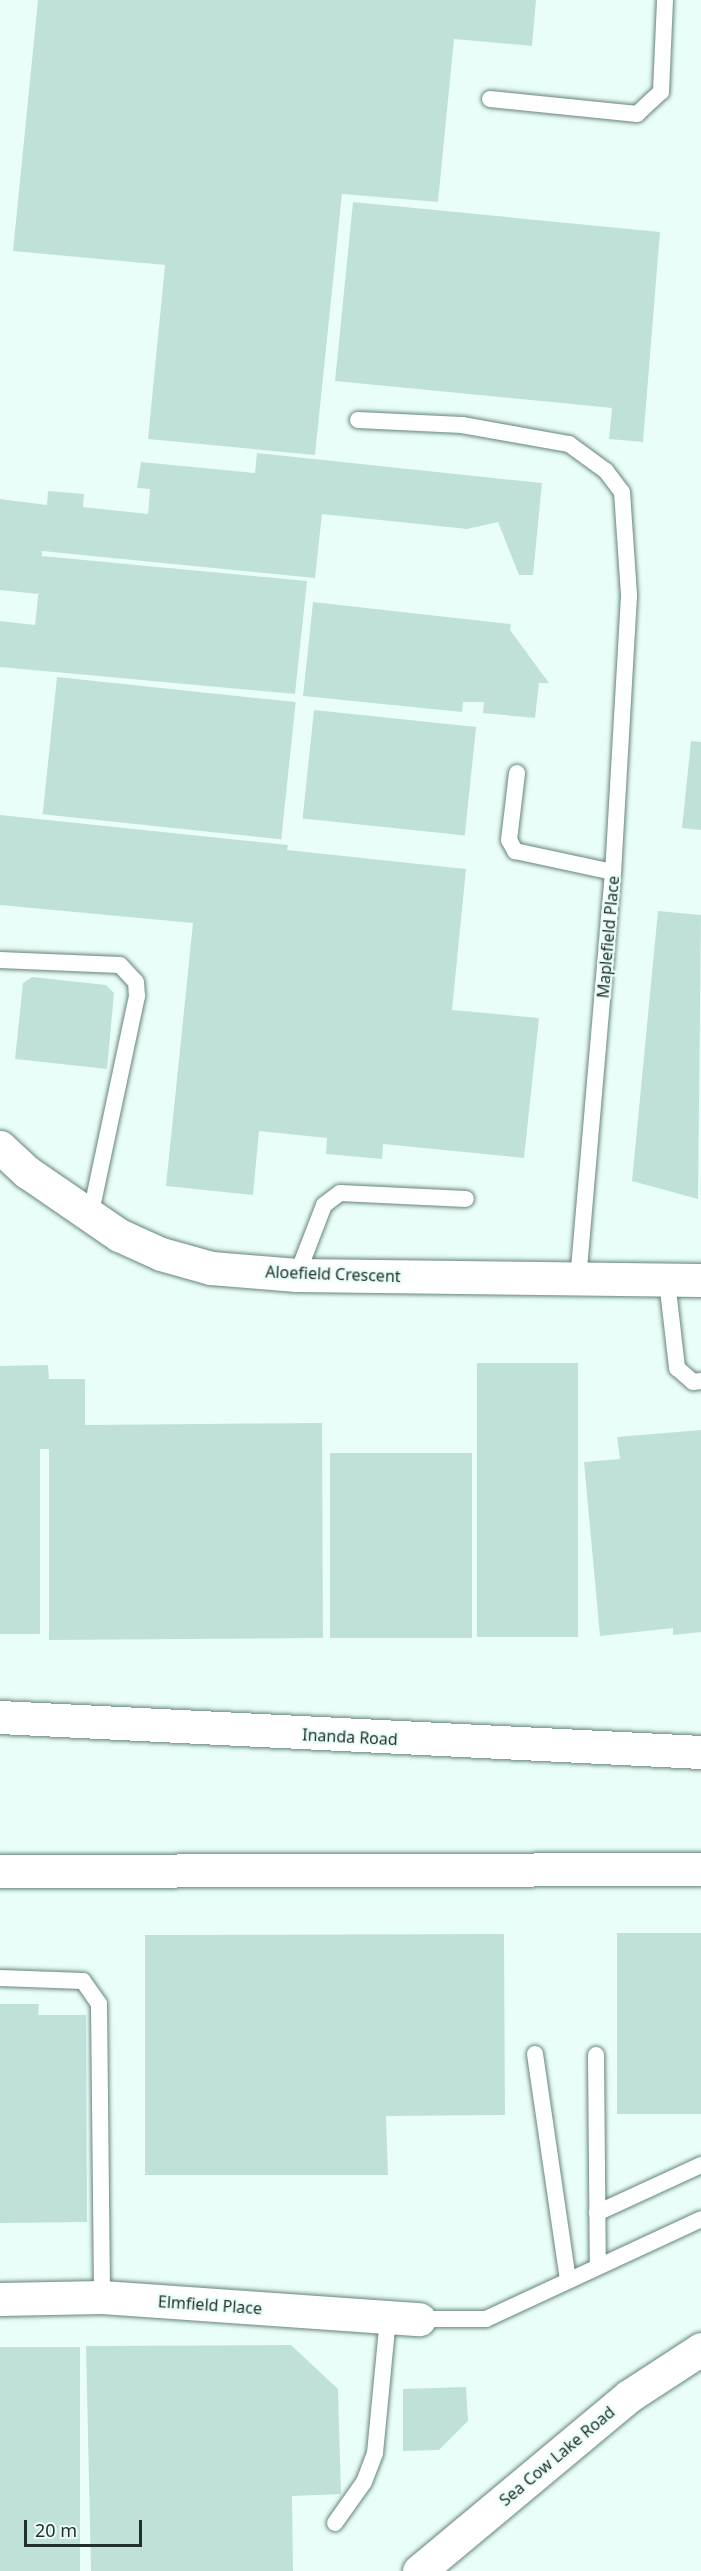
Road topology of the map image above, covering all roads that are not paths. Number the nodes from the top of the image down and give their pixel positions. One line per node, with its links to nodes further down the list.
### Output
1 (665, 0): 2 (lane)
2 (490, 99)
3 (357, 420): 5 (lane, Maplefield Place)
4 (517, 773): 5 (lane)
5 (613, 872): 11 (lane, Maplefield Place)
6 (0, 960): 9 (lane)
7 (0, 1147): 9 (street, Aloefield Crescent)
8 (466, 1199): 10 (lane)
9 (90, 1217): 10 (street, Aloefield Crescent)
10 (297, 1275): 11 (street, Aloefield Crescent)
11 (578, 1279): 13 (street, Aloefield Crescent)
12 (701, 1280): 13 (street, Aloefield Crescent)
13 (667, 1281): 14 (lane)
14 (701, 1381)
15 (0, 1717): 16 (street, Inanda Road)
16 (701, 1752)
17 (701, 1869): 18 (street)
18 (0, 1871)
19 (0, 1978): 27 (lane)
20 (536, 2054): 26 (lane)
21 (596, 2055): 23 (lane)
22 (701, 2165): 23 (lane)
23 (597, 2213): 25 (lane)
24 (701, 2219): 25 (lane)
25 (598, 2264): 26 (lane)
26 (568, 2279): 29 (lane)
27 (102, 2297): 28 (street, Elmfield Place); 29 (street, Elmfield Place)
28 (0, 2298)
29 (404, 2318): 31 (lane)
30 (701, 2349): 32 (street, Sea Cow Lake Road)
31 (335, 2523)
32 (419, 2571)

